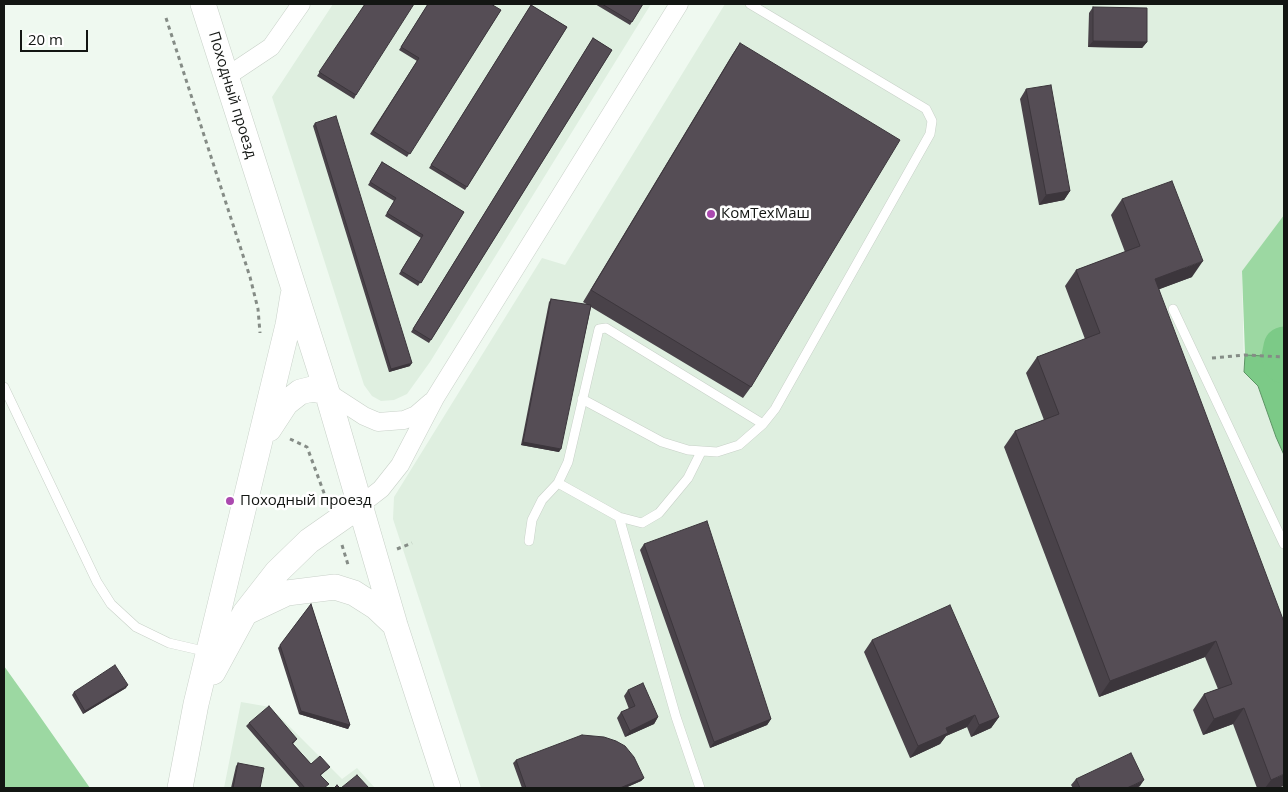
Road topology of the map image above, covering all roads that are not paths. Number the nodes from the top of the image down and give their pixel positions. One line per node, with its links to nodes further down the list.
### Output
1 (203, 4): 5 (street, Походный проезд)
2 (301, 4): 5 (street)
3 (679, 4): 10 (street)
4 (750, 4): 12 (lane)
5 (226, 77): 6 (street, Походный проезд)
6 (293, 292): 9 (street, Походный проезд); 13 (street)
7 (1172, 309): 19 (lane)
8 (4, 387): 22 (lane)
9 (327, 392): 10 (street); 13 (street); 16 (street, Походный проезд)
10 (435, 398): 16 (street)
11 (582, 399): 12 (lane); 14 (lane); 15 (lane)
12 (763, 424): 14 (lane)
13 (257, 451): 22 (street)
14 (701, 452): 17 (lane)
15 (558, 483): 17 (lane); 18 (lane)
16 (359, 506): 20 (street); 21 (street, Походный проезд)
17 (619, 517): 26 (lane)
18 (529, 541)
19 (1284, 544)
20 (245, 613): 21 (street); 23 (street)
21 (395, 625): 25 (street, Походный проезд)
22 (208, 652): 23 (street)
23 (196, 704): 24 (street)
24 (180, 788)
25 (448, 788)
26 (700, 788)

